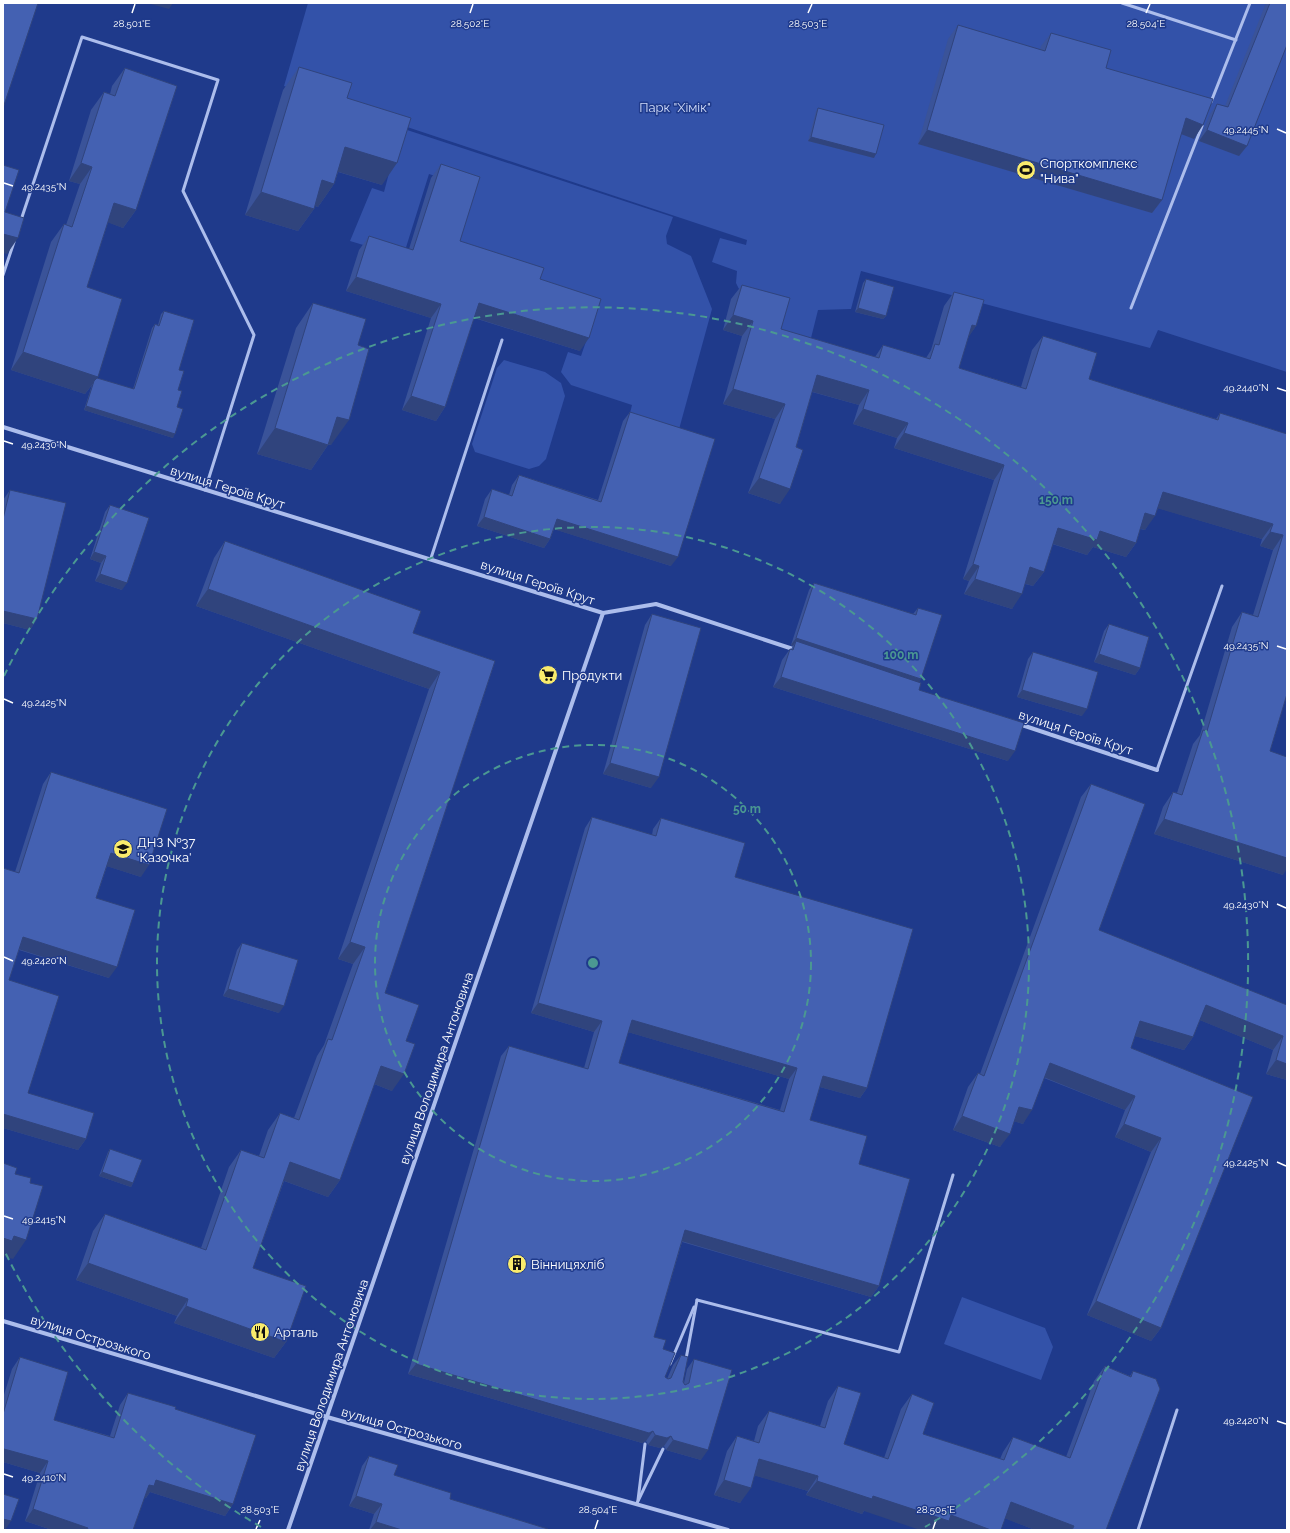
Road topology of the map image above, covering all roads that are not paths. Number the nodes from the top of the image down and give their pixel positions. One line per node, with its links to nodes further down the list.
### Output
1 (1122, 3): 3 (lane)
2 (1250, 3): 3 (lane)
3 (1236, 40): 4 (lane)
4 (1209, 107)
5 (1204, 122): 9 (lane)
6 (20, 223): 12 (lane)
7 (15, 238): 8 (lane)
8 (3, 275)
9 (1131, 308)
10 (502, 340): 13 (lane)
11 (3, 427): 12 (street, вулиця Героїв Крут)
12 (205, 490): 13 (street, вулиця Героїв Крут)
13 (430, 558): 15 (street, вулиця Героїв Крут)
14 (1222, 586): 18 (lane)
15 (603, 613): 16 (street, вулиця Героїв Крут); 25 (street, вулиця Володимира Антоновича)
16 (800, 651)
17 (1012, 722): 18 (street, вулиця Героїв Крут)
18 (1156, 770)
19 (953, 1175): 20 (lane)
20 (697, 1300): 22 (lane); 23 (lane)
21 (3, 1321): 25 (street, вулиця Острозького)
22 (685, 1362)
23 (670, 1365)
24 (1177, 1410): 31 (lane)
25 (327, 1417): 28 (street, вулиця Острозького); 29 (street, вулиця Володимира Антоновича)
26 (645, 1444): 28 (lane)
27 (663, 1449): 28 (lane)
28 (637, 1504): 30 (street, вулиця Острозького)
29 (288, 1530)
30 (728, 1530)
31 (1138, 1530)

